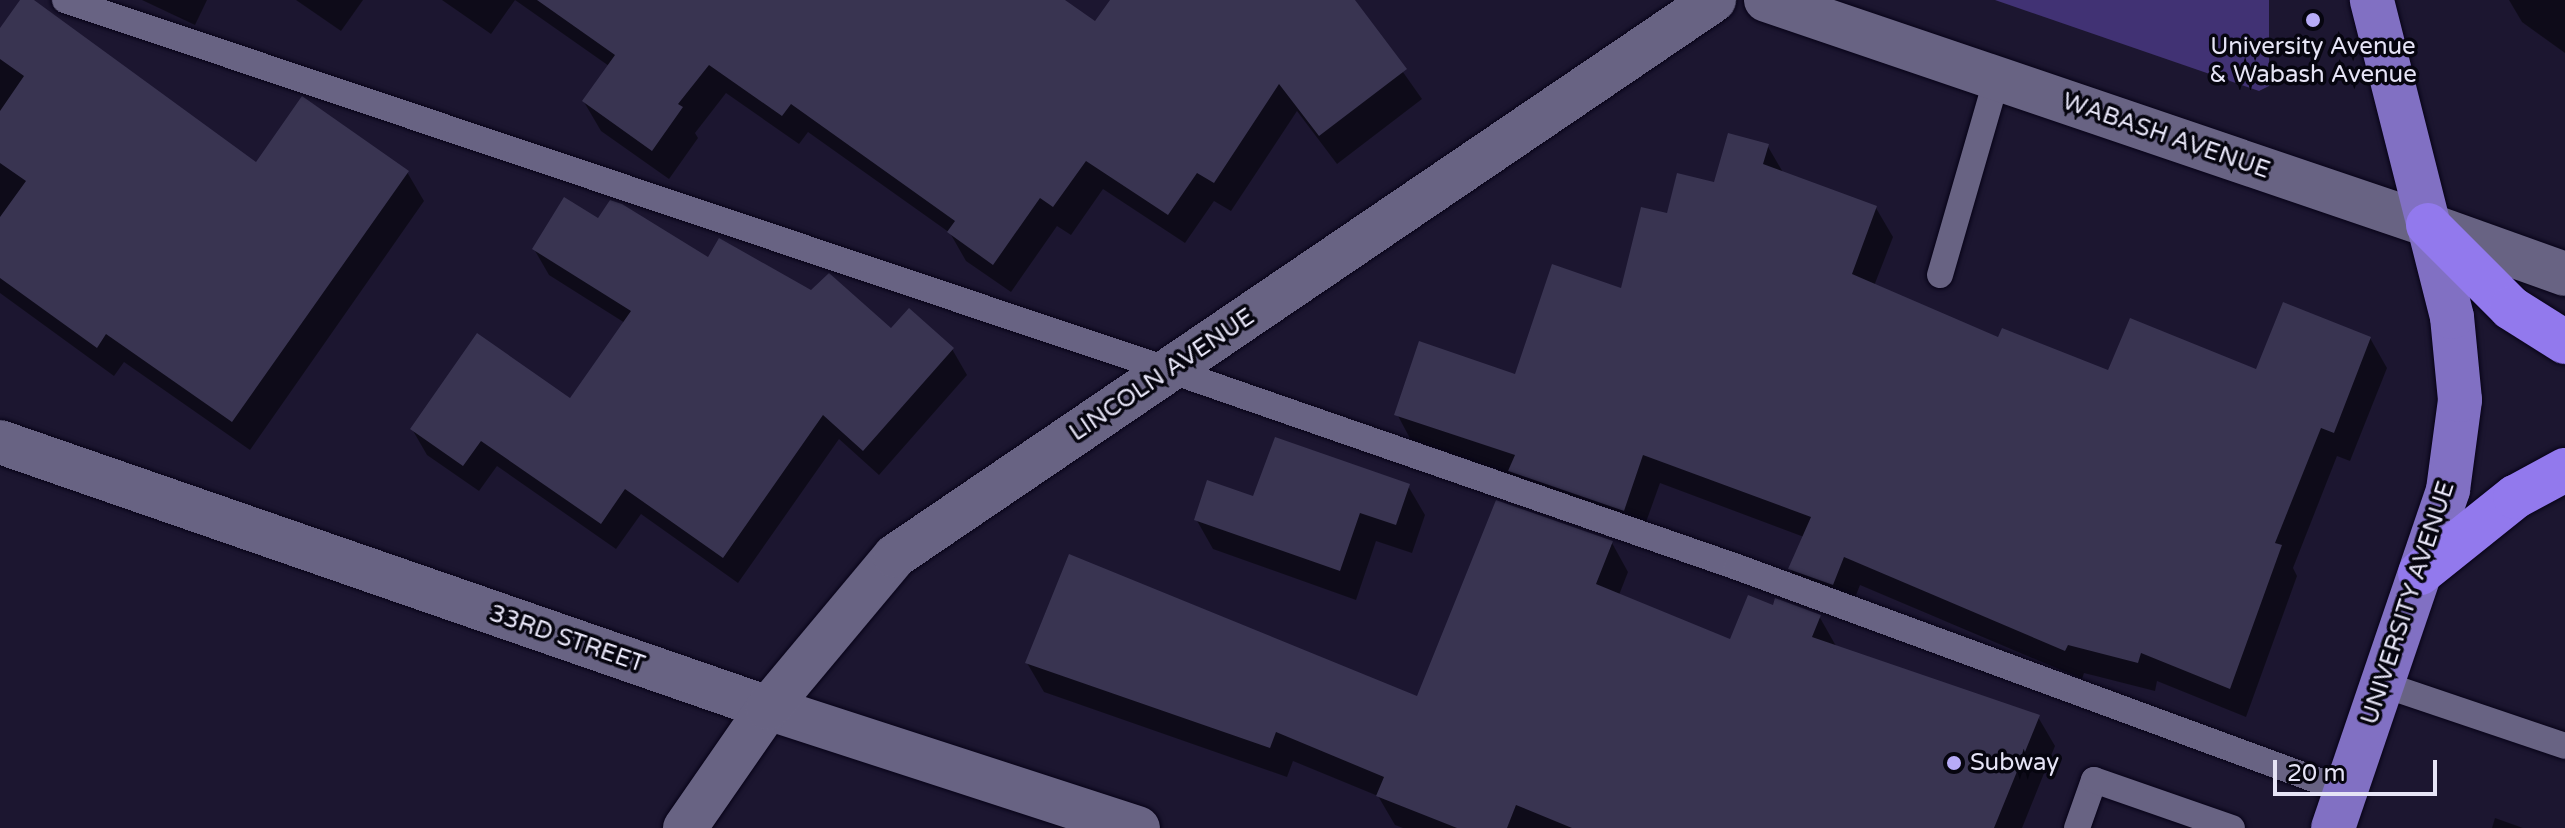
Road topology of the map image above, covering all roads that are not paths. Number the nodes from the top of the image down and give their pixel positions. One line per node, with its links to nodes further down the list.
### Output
1 (65, 0): 10 (lane)
2 (1714, 0): 10 (street, LINCOLN AVENUE)
3 (1766, 0): 5 (street, WABASH AVENUE)
4 (2372, 0): 6 (main road, UNIVERSITY AVENUE)
5 (1997, 78): 6 (street, WABASH AVENUE); 8 (lane)
6 (2428, 225): 7 (street, WABASH AVENUE); 9 (highway); 13 (main road, UNIVERSITY AVENUE)
7 (2565, 274)
8 (1940, 275)
9 (2565, 342)
10 (1169, 370): 15 (street, LINCOLN AVENUE); 17 (lane)
11 (0, 442): 15 (street, 33RD STREET)
12 (2565, 470): 13 (highway)
13 (2420, 573): 14 (main road, UNIVERSITY AVENUE)
14 (2382, 684): 16 (lane); 17 (main road, UNIVERSITY AVENUE)
15 (768, 708): 18 (street, LINCOLN AVENUE); 19 (street, 33RD STREET)
16 (2565, 746)
17 (2339, 809)
18 (685, 828)
19 (1138, 828)
20 (2077, 828): 21 (lane)
21 (2232, 828)

